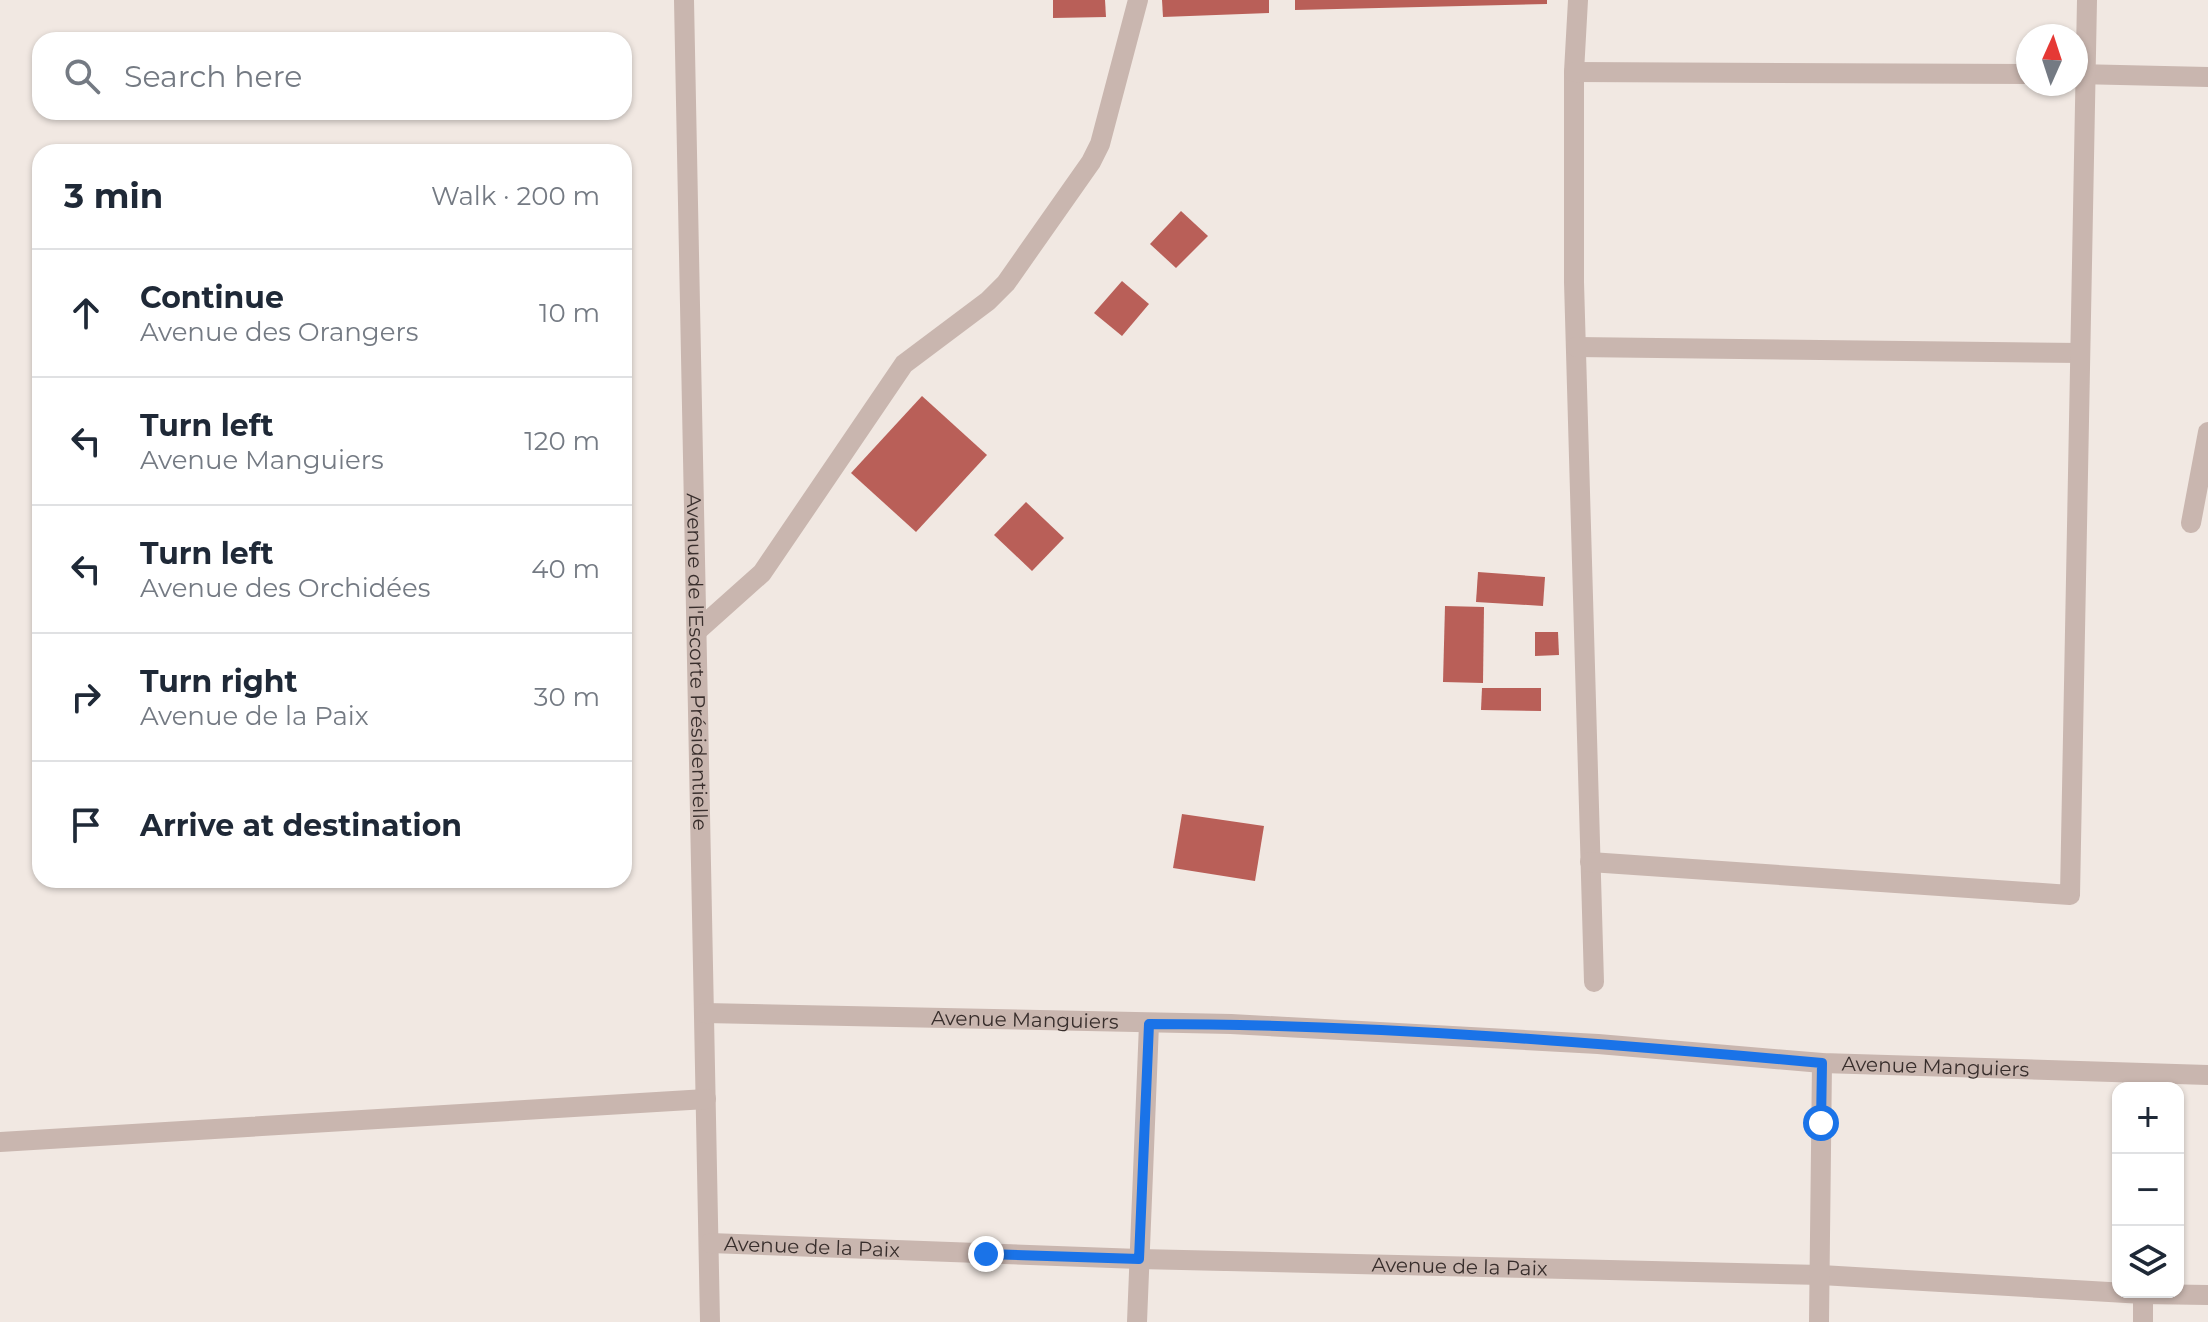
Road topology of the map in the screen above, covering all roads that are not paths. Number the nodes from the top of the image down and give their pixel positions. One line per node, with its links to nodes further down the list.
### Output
1 (684, 0): 15 (street, Avenue de l'Escorte Présidentielle)
2 (1138, 0): 15 (street)
3 (1578, 0): 6 (street)
4 (2087, 0): 5 (street)
5 (2085, 24)
6 (1574, 72): 7 (street); 11 (street)
7 (2016, 74)
8 (2088, 74): 9 (street)
9 (2208, 77)
10 (2081, 96): 12 (street)
11 (1576, 347): 12 (street); 16 (street)
12 (2080, 353): 16 (street)
13 (2208, 432): 14 (street)
14 (2191, 523)
15 (697, 631): 18 (street, Avenue de l'Escorte Présidentielle)
16 (1590, 862): 17 (street)
17 (1594, 982)
18 (705, 1013): 19 (street, Avenue Manguiers); 22 (street, Avenue de l'Escorte Présidentielle)
19 (1149, 1024): 20 (street, Avenue Manguiers); 25 (street)
20 (1822, 1063): 21 (street, Avenue Manguiers); 26 (street)
21 (2208, 1075)
22 (706, 1099): 23 (street); 24 (street, Avenue de l'Escorte Présidentielle)
23 (0, 1142)
24 (710, 1243): 25 (street, Avenue de la Paix); 31 (street, Avenue de l'Escorte Présidentielle)
25 (1139, 1259): 26 (street, Avenue de la Paix); 32 (street)
26 (1821, 1275): 27 (street, Avenue de la Paix); 33 (street)
27 (2112, 1292)
28 (2184, 1295): 29 (street, Avenue de la Paix)
29 (2208, 1295)
30 (2143, 1298): 34 (street)
31 (710, 1322)
32 (1137, 1322)
33 (1819, 1322)
34 (2143, 1322)

